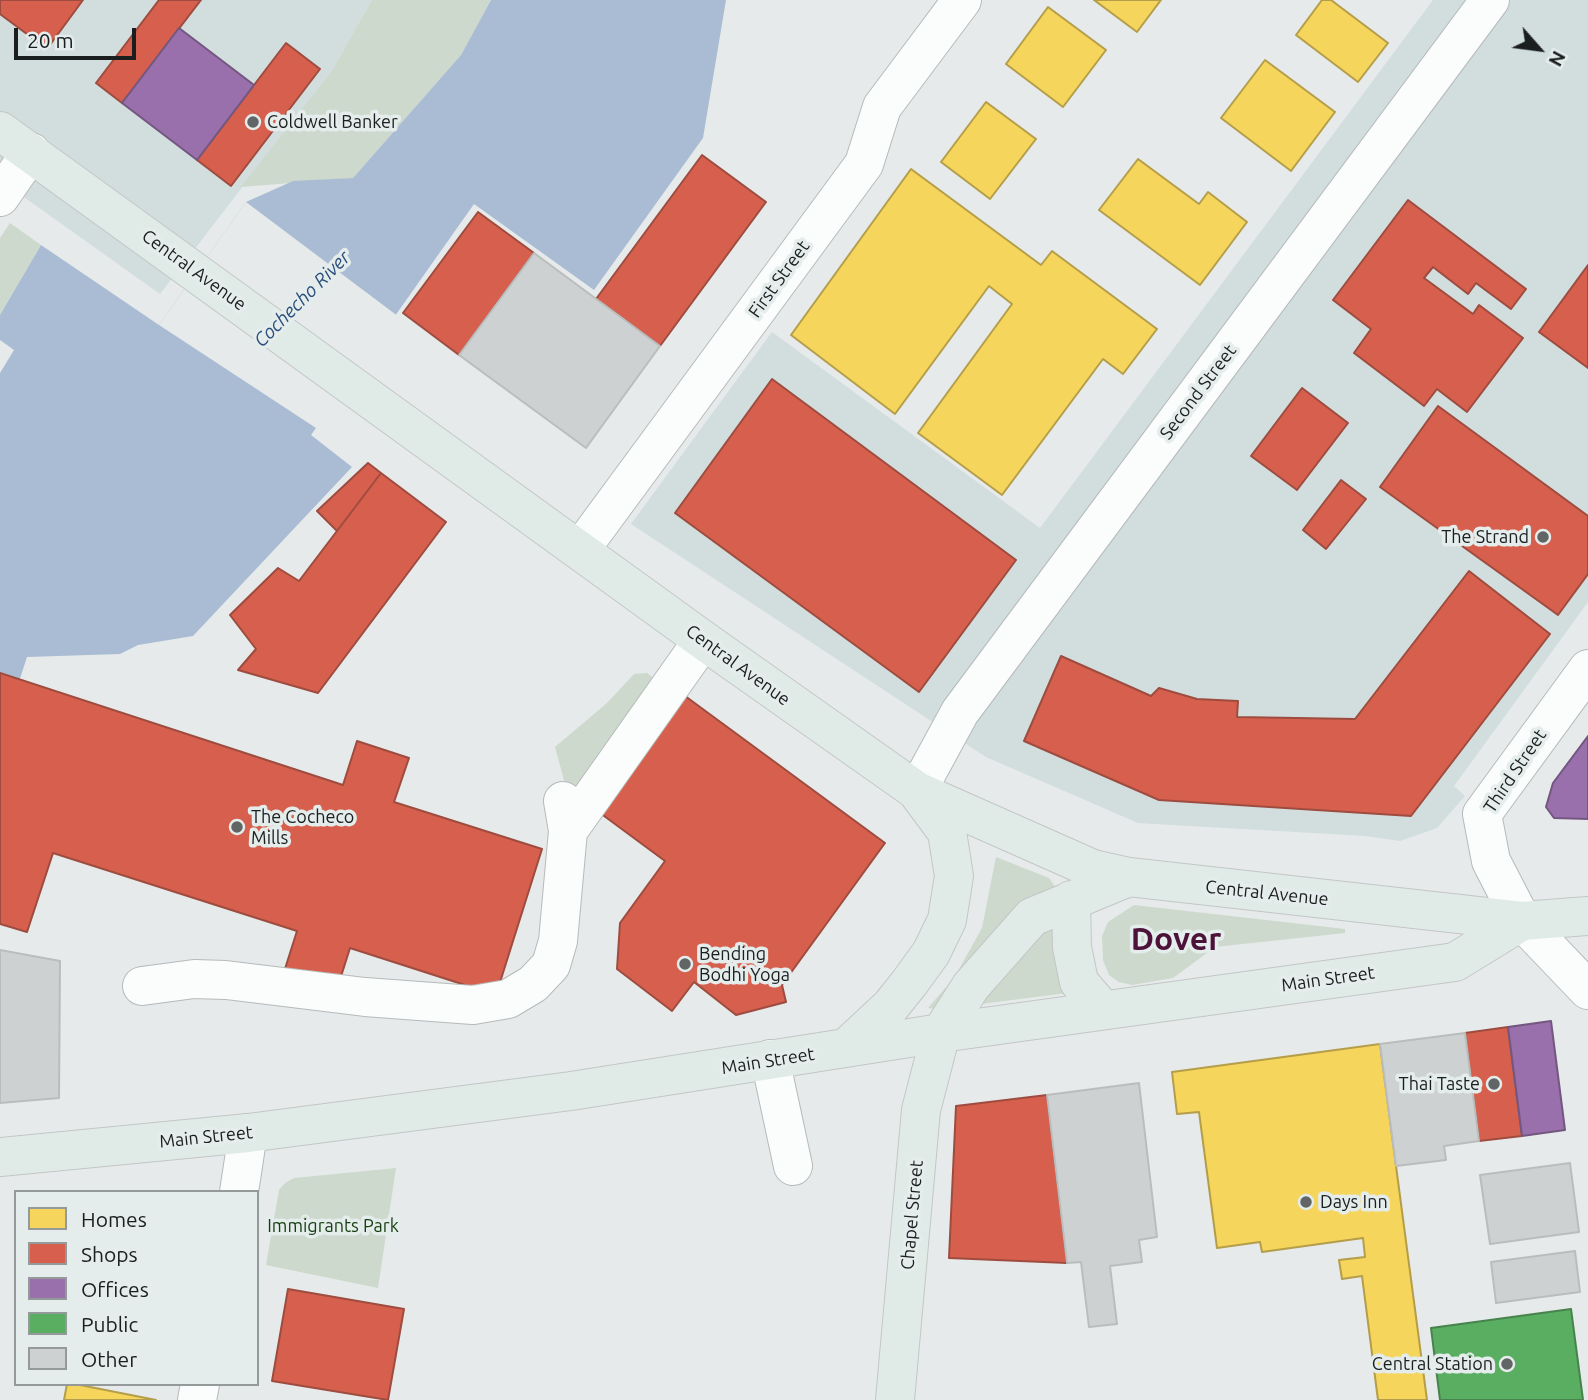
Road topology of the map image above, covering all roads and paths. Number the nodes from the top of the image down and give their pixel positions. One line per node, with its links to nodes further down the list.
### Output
1 (962, 0): 6 (street, First Street)
2 (1490, 0): 9 (street, Second Street)
3 (0, 131): 4 (main road, Central Avenue)
4 (31, 152): 5 (street); 6 (main road, Central Avenue)
5 (0, 197)
6 (580, 550): 7 (main road, Central Avenue)
7 (703, 640): 9 (main road, Central Avenue); 14 (street)
8 (1588, 668): 13 (street, Third Street)
9 (917, 791): 10 (main road, Central Avenue); 18 (main road)
10 (1129, 877): 11 (main road, Chapel Street); 13 (main road, Central Avenue)
11 (1071, 900): 16 (main road); 17 (main road, Chapel Street)
12 (1588, 916): 13 (main road, Central Avenue)
13 (1522, 921): 15 (street, Third Street); 16 (main road, Main Street)
14 (142, 986)
15 (1588, 990)
16 (1103, 1010): 17 (main road, Main Street)
17 (941, 1032): 18 (main road, Main Street); 24 (main road, Chapel Street)
18 (846, 1048): 19 (main road, Main Street)
19 (770, 1059): 20 (main road, Main Street); 22 (street)
20 (248, 1133): 21 (main road, Main Street); 23 (street)
21 (0, 1157)
22 (793, 1166)
23 (239, 1190)
24 (895, 1400)

